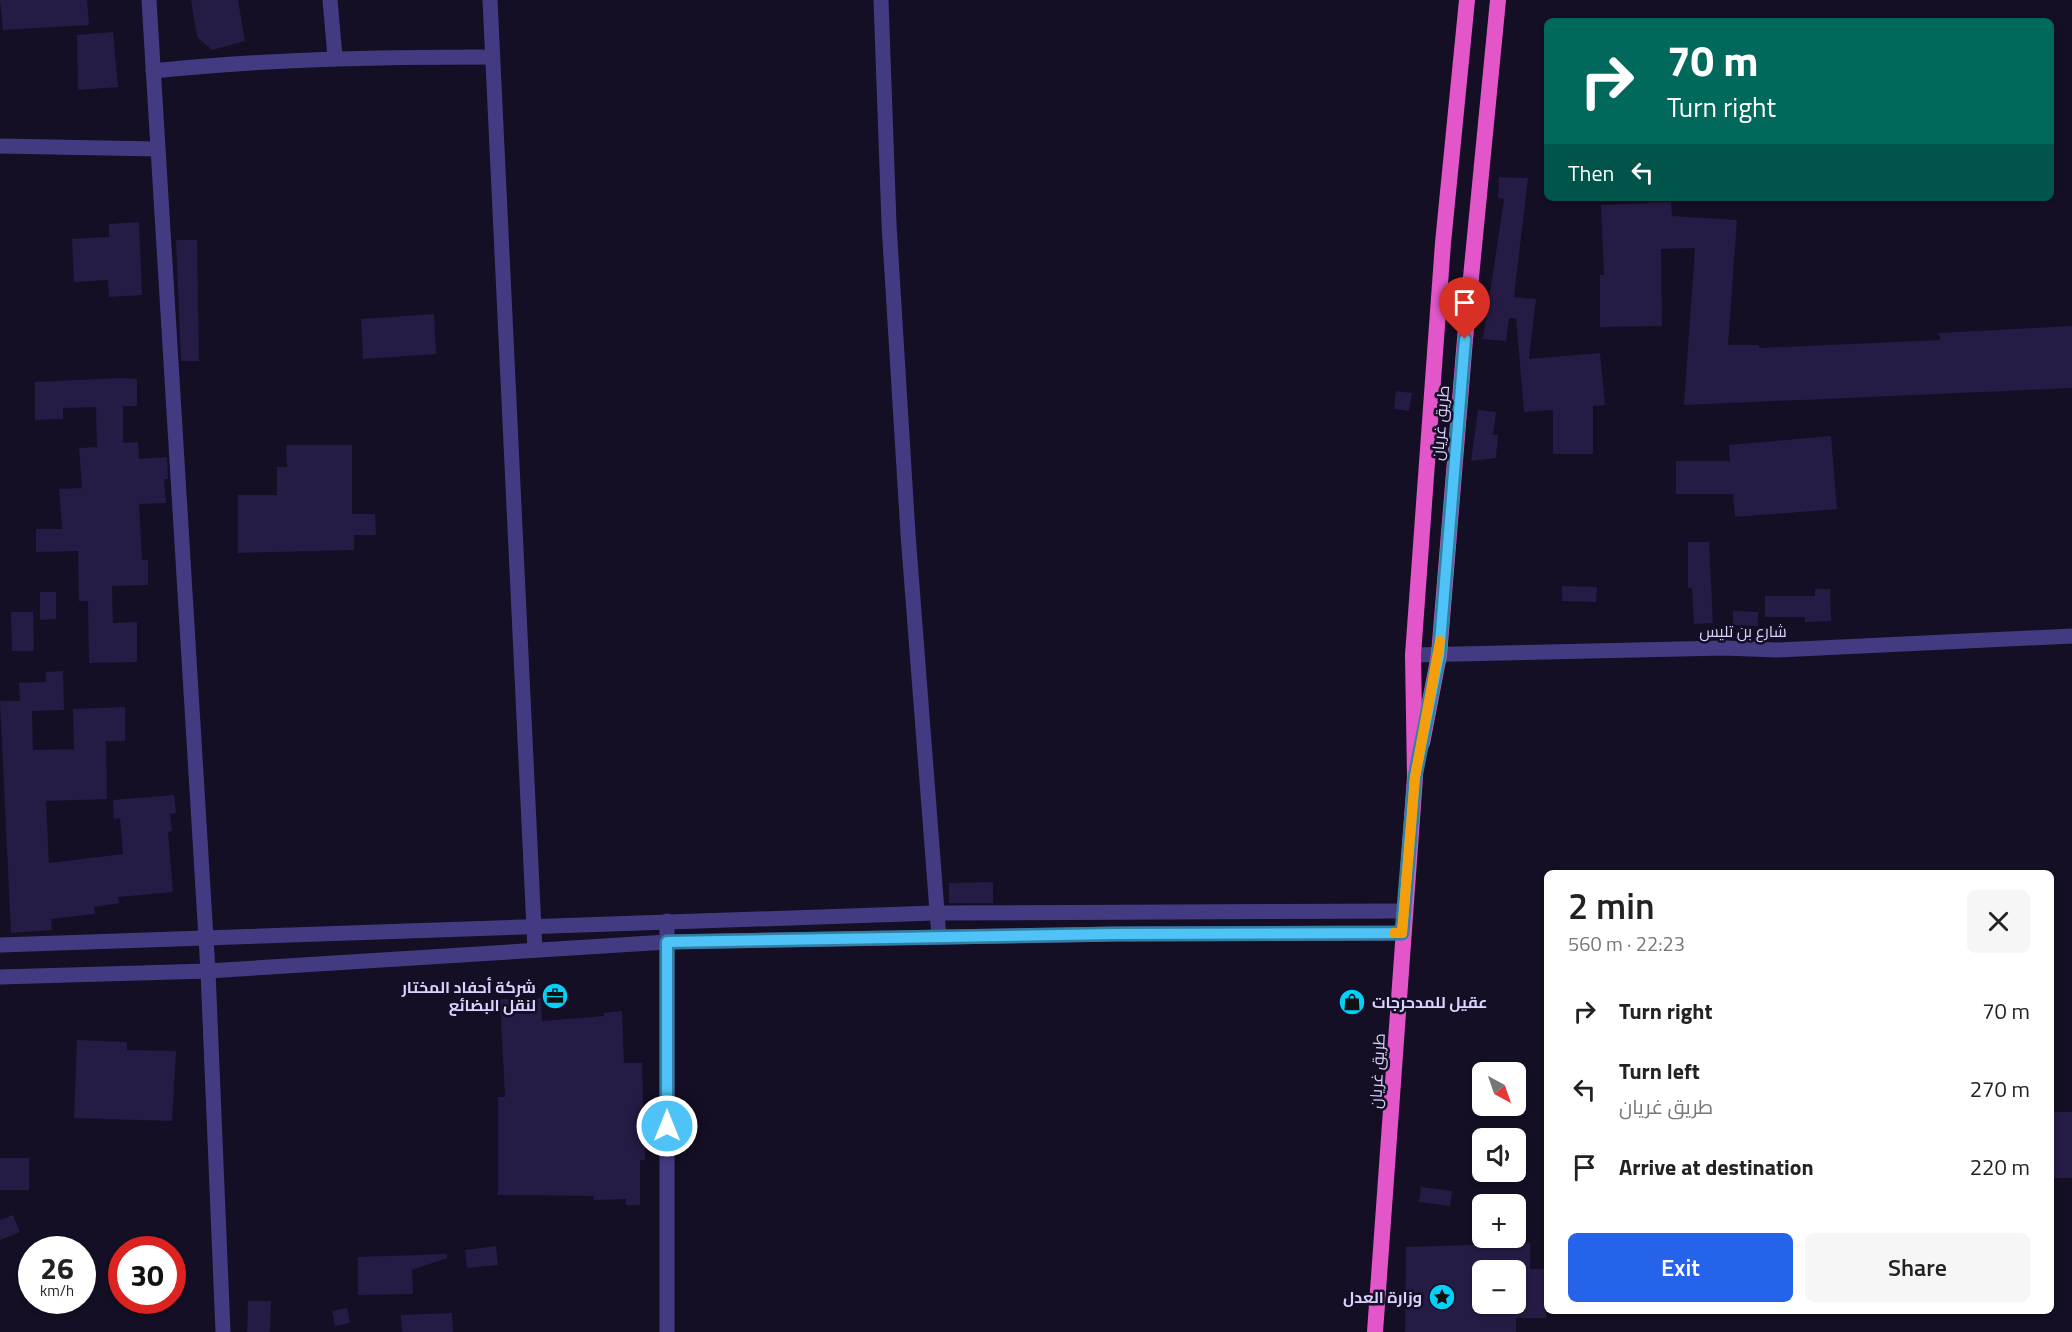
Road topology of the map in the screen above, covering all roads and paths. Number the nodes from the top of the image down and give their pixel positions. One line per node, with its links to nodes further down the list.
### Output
1 (149, 0): 9 (street)
2 (330, 0): 7 (street)
3 (490, 0): 8 (street)
4 (881, 0): 17 (street)
5 (1467, 0): 13 (highway, طريق غريان)
6 (1498, 0): 14 (highway, طريق غريان)
7 (335, 57): 8 (street); 9 (street)
8 (492, 57): 19 (street)
9 (153, 71): 11 (street)
10 (0, 146): 11 (street)
11 (158, 149): 21 (street)
12 (2072, 636): 14 (street, شارع بن تليس)
13 (1413, 655): 14 (street, شارع بن تليس); 15 (highway, طريق غريان)
14 (1439, 655): 15 (highway, طريق غريان)
15 (1415, 777): 16 (highway, طريق غريان)
16 (1404, 911): 17 (street); 20 (highway, طريق غريان)
17 (935, 913): 18 (street); 22 (street)
18 (667, 921): 19 (street); 23 (street)
19 (533, 925): 21 (street); 25 (street)
20 (1402, 933): 22 (street); 30 (highway, طريق غريان)
21 (206, 937): 24 (street); 26 (street)
22 (939, 937): 23 (street)
23 (667, 942): 25 (street); 29 (street)
24 (0, 945)
25 (535, 950): 26 (street)
26 (208, 971): 27 (street); 28 (street)
27 (0, 977)
28 (224, 1332)
29 (667, 1332)
30 (1375, 1332)

